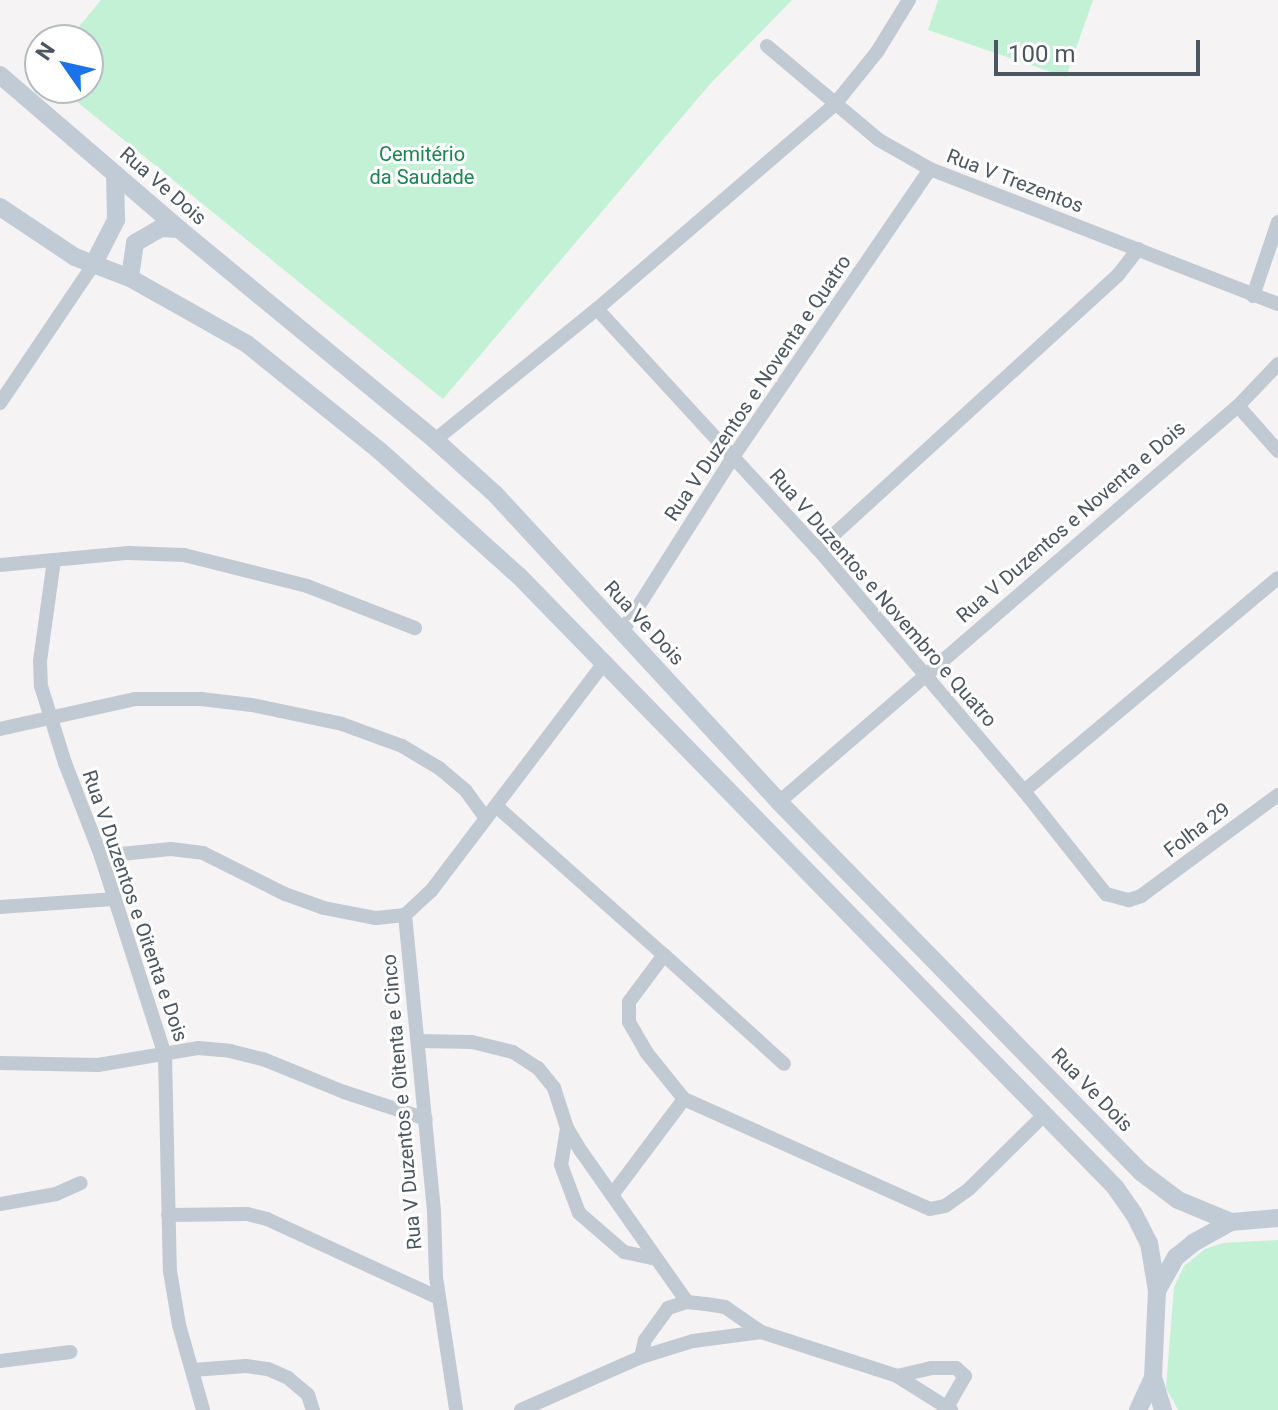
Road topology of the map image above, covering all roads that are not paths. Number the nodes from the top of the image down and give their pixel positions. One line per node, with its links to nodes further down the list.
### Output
1 (909, 0): 4 (street)
2 (767, 46): 4 (street, Rua V Trezentos)
3 (0, 75): 6 (main road, Rua Ve Dois)
4 (835, 104): 5 (street, Rua V Trezentos); 15 (street)
5 (930, 169): 10 (street, Rua V Trezentos); 21 (street, Rua V Duzentos e Noventa e Quatro)
6 (115, 174): 9 (main road, Rua Ve Dois); 11 (main road)
7 (0, 207): 11 (main road)
8 (1278, 222): 13 (street)
9 (179, 229): 12 (main road); 19 (main road, Rua Ve Dois)
10 (1138, 249): 13 (street, Rua V Trezentos); 22 (street)
11 (93, 265): 12 (main road); 17 (street)
12 (130, 278): 28 (main road)
13 (1253, 296): 14 (street, Rua V Trezentos)
14 (1278, 304)
15 (597, 309): 19 (street); 21 (street, Rua V Duzentos e Novembro e Quatro)
16 (1278, 364): 18 (street, Rua V Duzentos e Noventa e Dois)
17 (0, 403)
18 (1238, 406): 20 (street); 29 (street, Rua V Duzentos e Noventa e Dois)
19 (435, 440): 27 (main road, Rua Ve Dois)
20 (1278, 451)
21 (733, 457): 22 (street, Rua V Duzentos e Novembro e Quatro); 27 (street, Rua V Duzentos e Noventa e Quatro)
22 (818, 549): 29 (street, Rua V Duzentos e Novembro e Quatro)
23 (54, 560): 24 (street); 26 (street); 30 (street, Rua V Duzentos e Oitenta e Dois)
24 (0, 565)
25 (1278, 578): 32 (street)
26 (415, 628)
27 (622, 632): 34 (main road, Rua Ve Dois)
28 (605, 662): 35 (street); 48 (main road)
29 (922, 675): 32 (street, Rua V Duzentos e Novembro e Quatro); 34 (street, Rua V Duzentos e Noventa e Dois)
30 (49, 716): 31 (street); 36 (street); 37 (street, Rua V Duzentos e Oitenta e Dois)
31 (0, 729)
32 (1024, 791): 38 (street, Rua V Duzentos e Novembro e Quatro)
33 (1278, 795): 38 (street, Folha 29)
34 (779, 802): 56 (main road, Rua Ve Dois)
35 (496, 806): 36 (street); 42 (street)
36 (486, 819): 41 (street)
37 (101, 856): 39 (street, Rua V Duzentos e Oitenta e Dois); 41 (street)
38 (1141, 896)
39 (113, 899): 40 (street); 44 (street, Rua V Duzentos e Oitenta e Dois)
40 (0, 907)
41 (405, 915): 43 (street, Rua V Duzentos e Oitenta e Cinco)
42 (664, 955): 46 (street); 47 (street)
43 (419, 1041): 49 (street, Rua V Duzentos e Oitenta e Cinco); 50 (street)
44 (165, 1055): 45 (street); 49 (street); 54 (street, Rua V Duzentos e Oitenta e Dois)
45 (0, 1063)
46 (784, 1064)
47 (684, 1099): 48 (street); 52 (street)
48 (1044, 1115): 58 (main road)
49 (426, 1119): 59 (street, Rua V Duzentos e Oitenta e Cinco)
50 (567, 1128): 52 (street); 57 (street)
51 (81, 1183): 53 (street)
52 (612, 1195): 57 (street)
53 (0, 1204)
54 (168, 1215): 59 (street); 65 (street, Rua V Duzentos e Oitenta e Dois)
55 (1278, 1218): 56 (main road)
56 (1231, 1222): 58 (main road)
57 (656, 1259): 60 (street)
58 (1157, 1291): 67 (main road)
59 (439, 1298): 71 (street, Rua V Duzentos e Oitenta e Cinco)
60 (687, 1302): 61 (street); 63 (street)
61 (761, 1332): 63 (street); 66 (street)
62 (70, 1352): 64 (street)
63 (641, 1357): 72 (street)
64 (0, 1361)
65 (193, 1370): 69 (street, Rua V Duzentos e Oitenta e Dois); 70 (street)
66 (897, 1376): 68 (street); 68 (street)
67 (1153, 1378): 73 (main road); 74 (main road)
68 (949, 1408)
69 (203, 1410)
70 (313, 1410)
71 (456, 1410)
72 (521, 1410)
73 (1138, 1410)
74 (1163, 1410)

